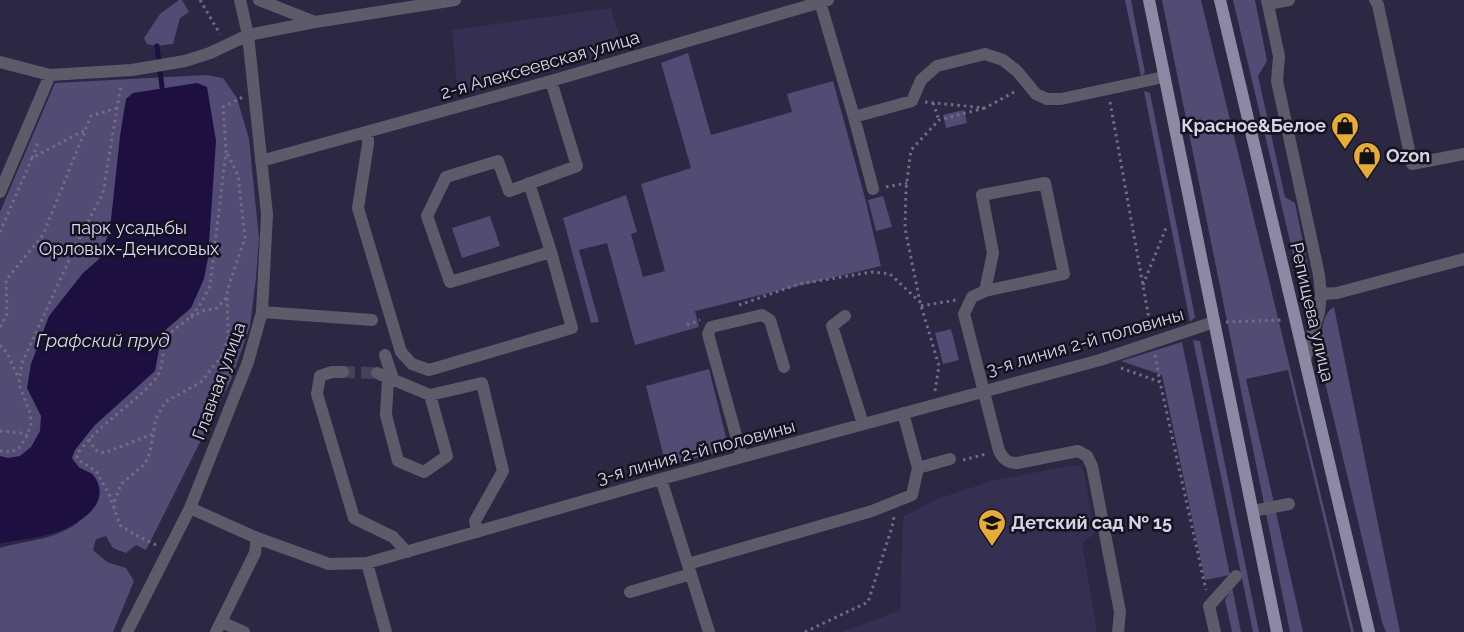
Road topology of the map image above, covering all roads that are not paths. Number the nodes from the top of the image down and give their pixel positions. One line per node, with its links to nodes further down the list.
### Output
1 (240, 0): 11 (street, Главная улица)
2 (259, 0): 10 (street)
3 (455, 0): 10 (street)
4 (1149, 0): 14 (main road)
5 (1220, 0): 32 (main road, Репищева улица)
6 (1289, 0): 9 (street)
7 (1375, 0): 18 (street)
8 (824, 1): 15 (street, 2-я Алексеевская улица); 16 (street)
9 (1268, 2): 26 (street)
10 (315, 22): 11 (street)
11 (248, 35): 13 (street); 19 (street, Главная улица)
12 (0, 62): 13 (street)
13 (50, 75): 22 (street)
14 (1164, 77): 16 (street); 30 (main road)
15 (551, 81): 17 (street, 2-я Алексеевская улица); 20 (street)
16 (854, 117): 21 (street)
17 (368, 132): 19 (street, 2-я Алексеевская улица); 23 (street)
18 (1464, 154)
19 (261, 161): 27 (street, Главная улица)
20 (529, 183): 23 (street); 23 (street)
21 (873, 189)
22 (0, 192)
23 (551, 252)
24 (1464, 259): 26 (street)
25 (986, 291): 25 (street); 36 (street)
26 (1322, 294): 32 (street)
27 (262, 312): 29 (street); 45 (street, Главная улица)
28 (845, 316): 39 (street)
29 (372, 320)
30 (1214, 322): 36 (street, 3-я линия 2-й половины); 46 (main road)
31 (385, 355): 35 (street)
32 (1305, 360): 62 (main road, Репищева улица)
33 (784, 367): 40 (street)
34 (343, 372): 49 (street)
35 (386, 377): 37 (street); 37 (street)
36 (984, 390): 38 (street, 3-я линия 2-й половины); 59 (street)
37 (430, 395): 47 (street)
38 (902, 413): 39 (street, 3-я линия 2-й половины); 42 (street)
39 (863, 424): 40 (street, 3-я линия 2-й половины)
40 (742, 457): 43 (street, 3-я линия 2-й половины)
41 (950, 459): 42 (street)
42 (918, 468): 51 (street)
43 (661, 479): 47 (street, 3-я линия 2-й половины); 51 (street)
44 (1289, 504): 46 (street)
45 (190, 508): 48 (street, 3-я линия 2-й половины); 55 (street, Главная улица)
46 (1252, 511): 61 (main road)
47 (476, 532): 49 (street, 3-я линия 2-й половины)
48 (257, 538): 50 (street, 3-я линия 2-й половины); 54 (street)
49 (407, 552): 50 (street, 3-я линия 2-й половины)
50 (367, 563): 57 (street)
51 (689, 569): 53 (street); 58 (street)
52 (1236, 576): 60 (street)
53 (630, 592)
54 (218, 627): 56 (street)
55 (127, 632)
56 (244, 632)
57 (386, 632)
58 (709, 632)
59 (1118, 632)
60 (1215, 632)
61 (1277, 632)
62 (1369, 632)

